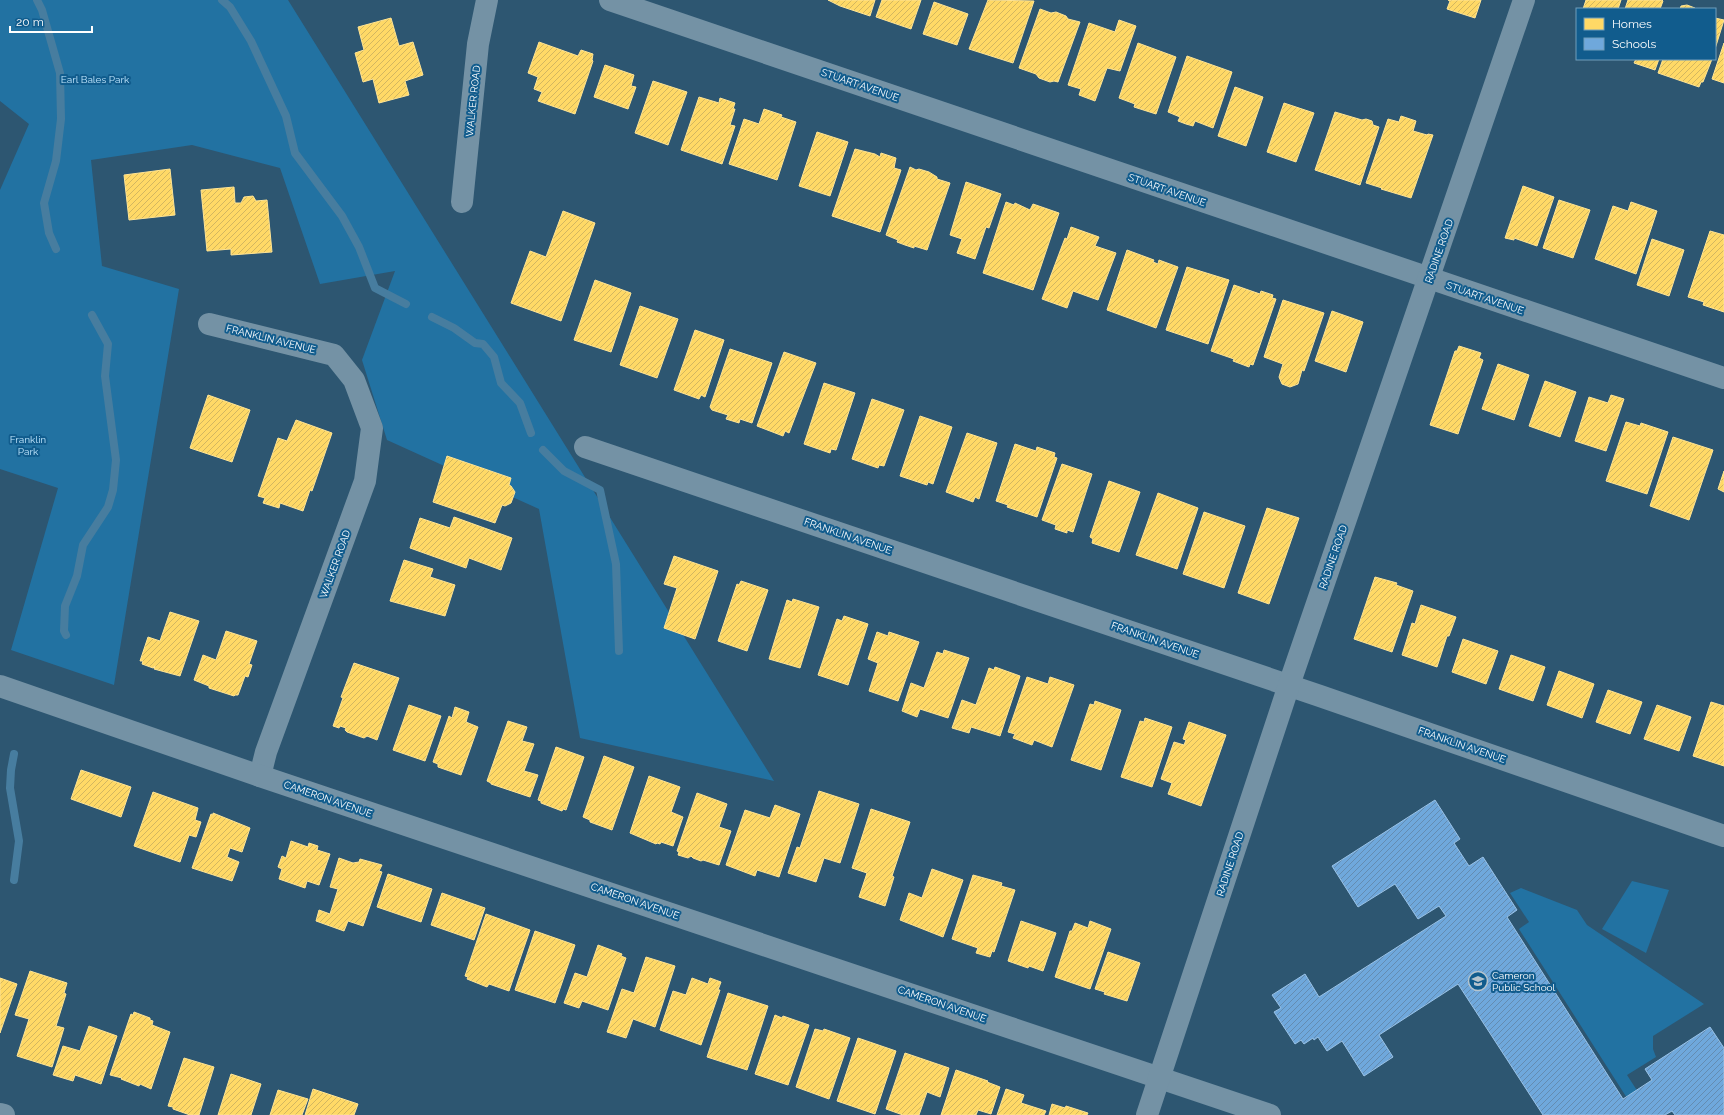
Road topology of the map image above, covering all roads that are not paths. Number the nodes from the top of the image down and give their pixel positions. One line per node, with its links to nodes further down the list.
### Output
1 (487, 0): 4 (street, WALKER ROAD)
2 (610, 0): 5 (street, STUART AVENUE)
3 (1524, 0): 5 (street, RADINE ROAD)
4 (462, 202)
5 (1429, 279): 8 (street, STUART AVENUE); 10 (street, RADINE ROAD)
6 (209, 324): 7 (street, FRANKLIN AVENUE)
7 (334, 355): 12 (street, WALKER ROAD)
8 (1724, 378)
9 (585, 447): 10 (street, FRANKLIN AVENUE)
10 (1289, 685): 13 (street, FRANKLIN AVENUE); 14 (street, RADINE ROAD)
11 (0, 686): 12 (street, CAMERON AVENUE)
12 (260, 776): 14 (street, CAMERON AVENUE)
13 (1724, 836)
14 (1160, 1077): 17 (street, RADINE ROAD); 18 (street, CAMERON AVENUE)
15 (0, 1114): 16 (street)
16 (4, 1115)
17 (1147, 1115)
18 (1270, 1115)

